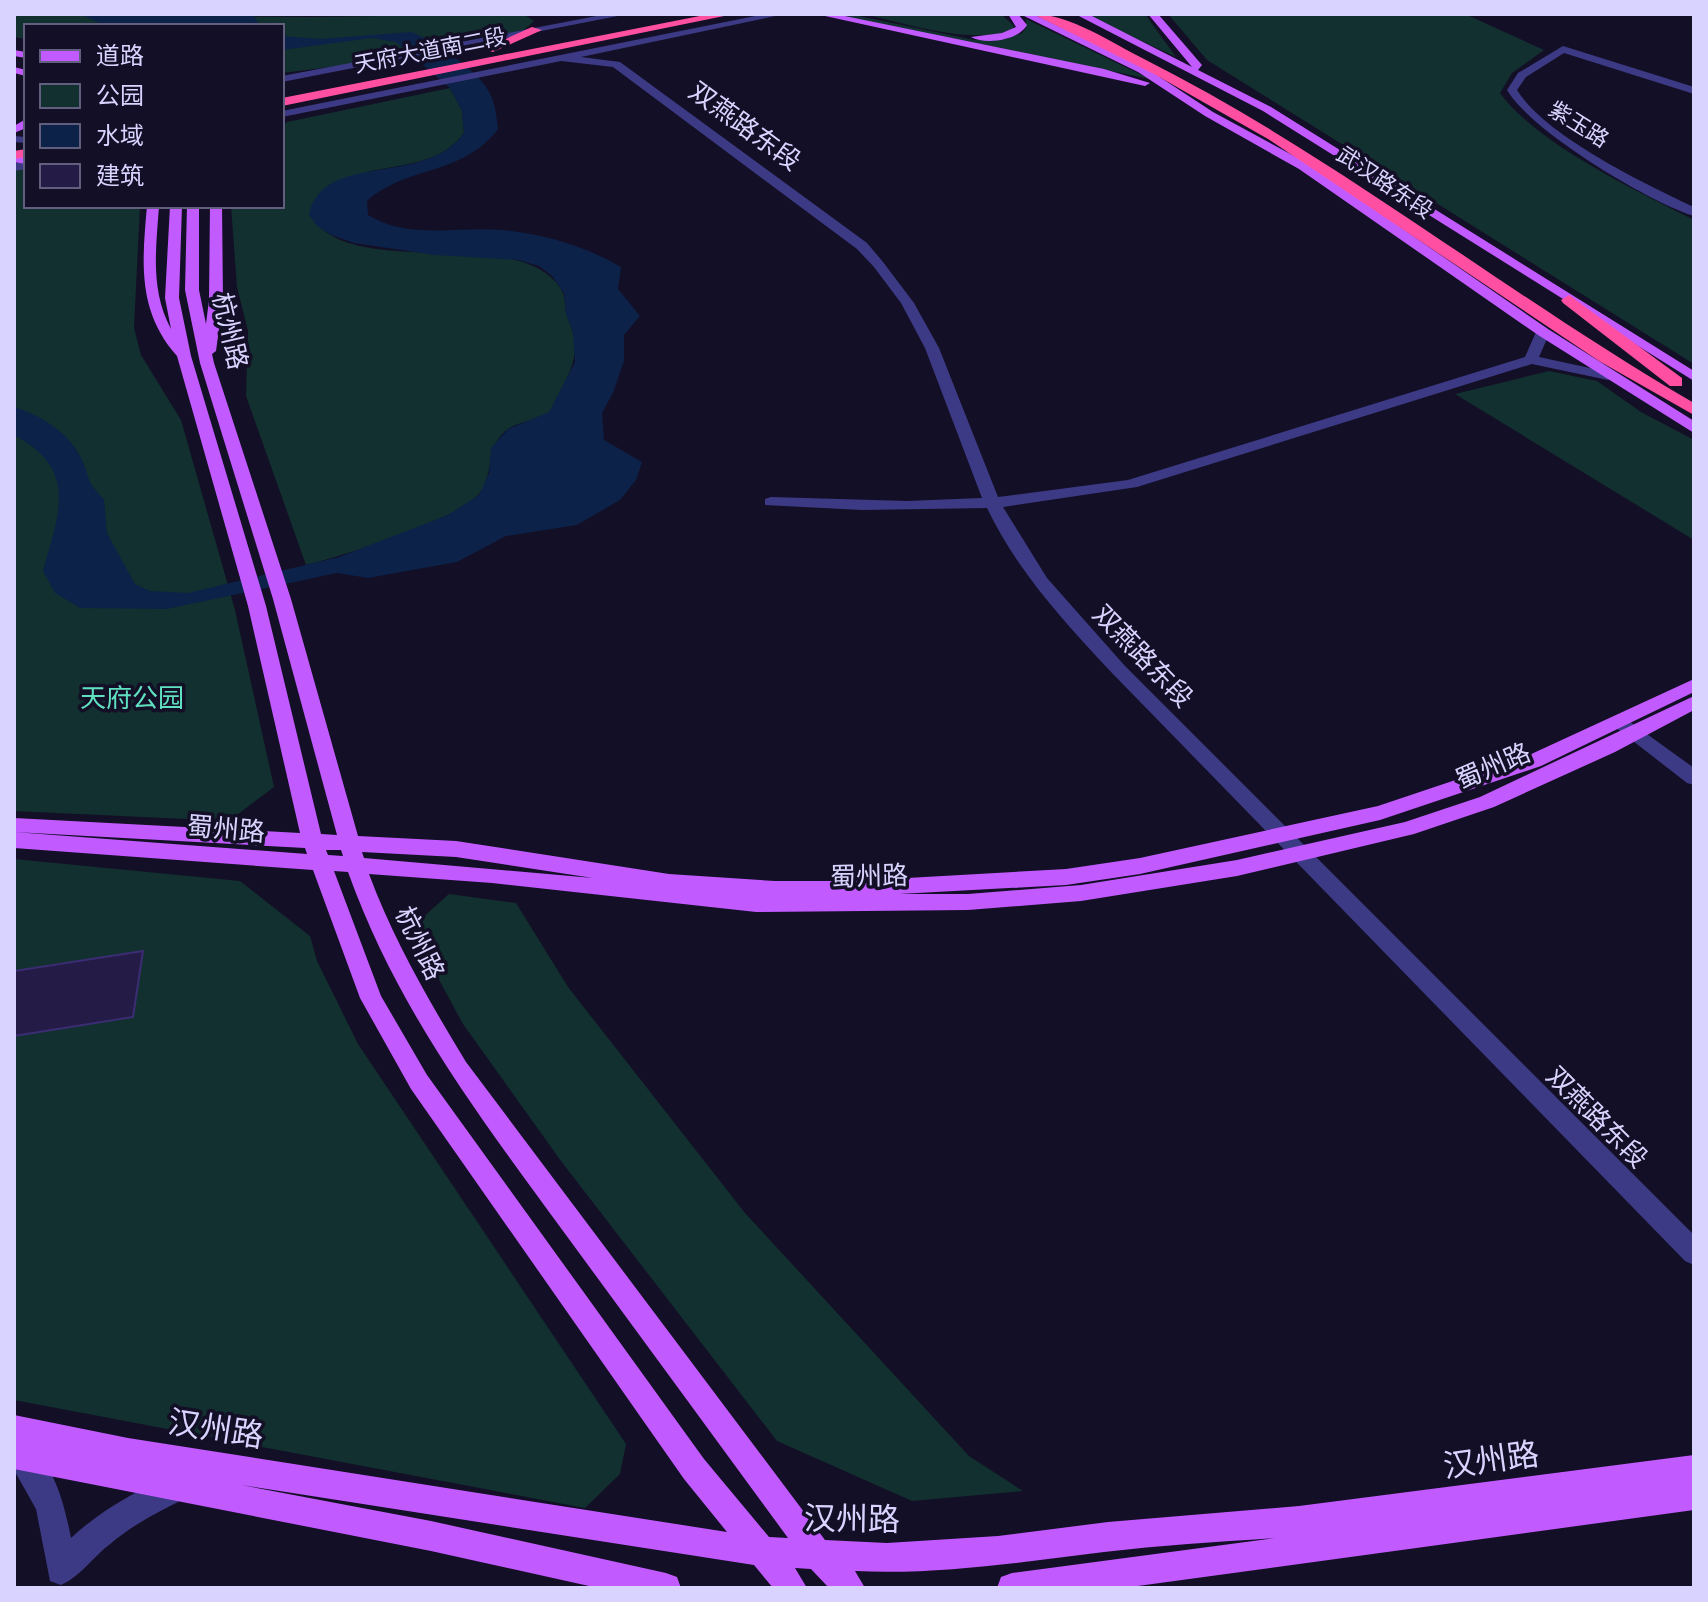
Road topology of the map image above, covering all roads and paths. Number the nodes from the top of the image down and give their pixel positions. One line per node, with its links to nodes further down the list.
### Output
1 (552, 14): 14 (street)
2 (623, 14): 14 (street)
3 (670, 14): 17 (highway, 天府大道南二段)
4 (728, 14): 19 (highway, 天府大道南二段)
5 (780, 14): 16 (street)
6 (821, 14): 27 (main road)
7 (857, 14): 8 (main road)
8 (1013, 14)
9 (1025, 14): 27 (main road)
10 (1039, 14): 42 (highway, 武汉路东段)
11 (1061, 14): 40 (highway, 武汉路东段)
12 (1080, 14): 23 (main road)
13 (1153, 14): 23 (main road)
14 (567, 25): 15 (street)
15 (536, 30): 17 (highway)
16 (633, 43): 18 (street); 20 (street)
17 (484, 45): 21 (highway, 天府大道南二段)
18 (562, 58): 19 (street); 20 (street, 双燕路东段)
19 (505, 64): 21 (highway, 天府大道南二段)
20 (616, 64): 45 (street, 双燕路东段)
21 (382, 77): 22 (street); 24 (highway, 天府大道南二段); 26 (highway, 天府大道南二段)
22 (284, 79)
23 (1224, 85): 33 (main road)
24 (284, 89)
25 (1694, 91): 32 (street, 紫玉路)
26 (284, 106)
27 (1209, 114): 34 (main road)
28 (153, 208): 35 (main road)
29 (176, 208): 35 (main road, 杭州路)
30 (193, 208): 37 (main road, 杭州路)
31 (216, 208): 37 (main road)
32 (1694, 212)
33 (1569, 300): 39 (main road); 40 (highway)
34 (1543, 332): 36 (street); 38 (main road)
35 (184, 356): 52 (main road, 杭州路)
36 (1531, 360): 38 (street); 45 (street)
37 (207, 363): 54 (main road, 杭州路)
38 (1608, 376): 43 (main road)
39 (1694, 377)
40 (1676, 382): 41 (highway, 武汉路东段)
41 (1694, 392)
42 (1694, 410)
43 (1694, 428)
44 (771, 502): 45 (street)
45 (993, 503): 51 (street, 双燕路东段)
46 (1694, 685): 48 (main road, 蜀州路)
47 (1694, 702): 48 (main road, 蜀州路)
48 (1629, 728): 49 (street); 51 (main road, 蜀州路); 55 (main road, 蜀州路)
49 (1694, 778)
50 (14, 825): 52 (main road, 蜀州路)
51 (1282, 834): 54 (main road, 蜀州路); 55 (street, 双燕路东段)
52 (312, 839): 54 (main road, 蜀州路); 56 (main road, 杭州路)
53 (14, 840): 56 (main road, 蜀州路)
54 (353, 855): 55 (main road, 蜀州路); 56 (main road, 蜀州路); 63 (main road, 杭州路)
55 (1301, 855): 57 (street, 双燕路东段)
56 (320, 864): 62 (main road, 杭州路)
57 (1694, 1253)
58 (16, 1447): 60 (main road); 62 (main road, 汉州路); 64 (street)
59 (1694, 1469): 63 (main road, 汉州路)
60 (180, 1486): 64 (street); 65 (main road)
61 (1694, 1496): 68 (main road)
62 (764, 1552): 63 (main road, 汉州路); 66 (main road, 杭州路)
63 (818, 1555): 67 (main road, 杭州路)
64 (60, 1579)
65 (666, 1588)
66 (792, 1588)
67 (850, 1588)
68 (1012, 1588)

